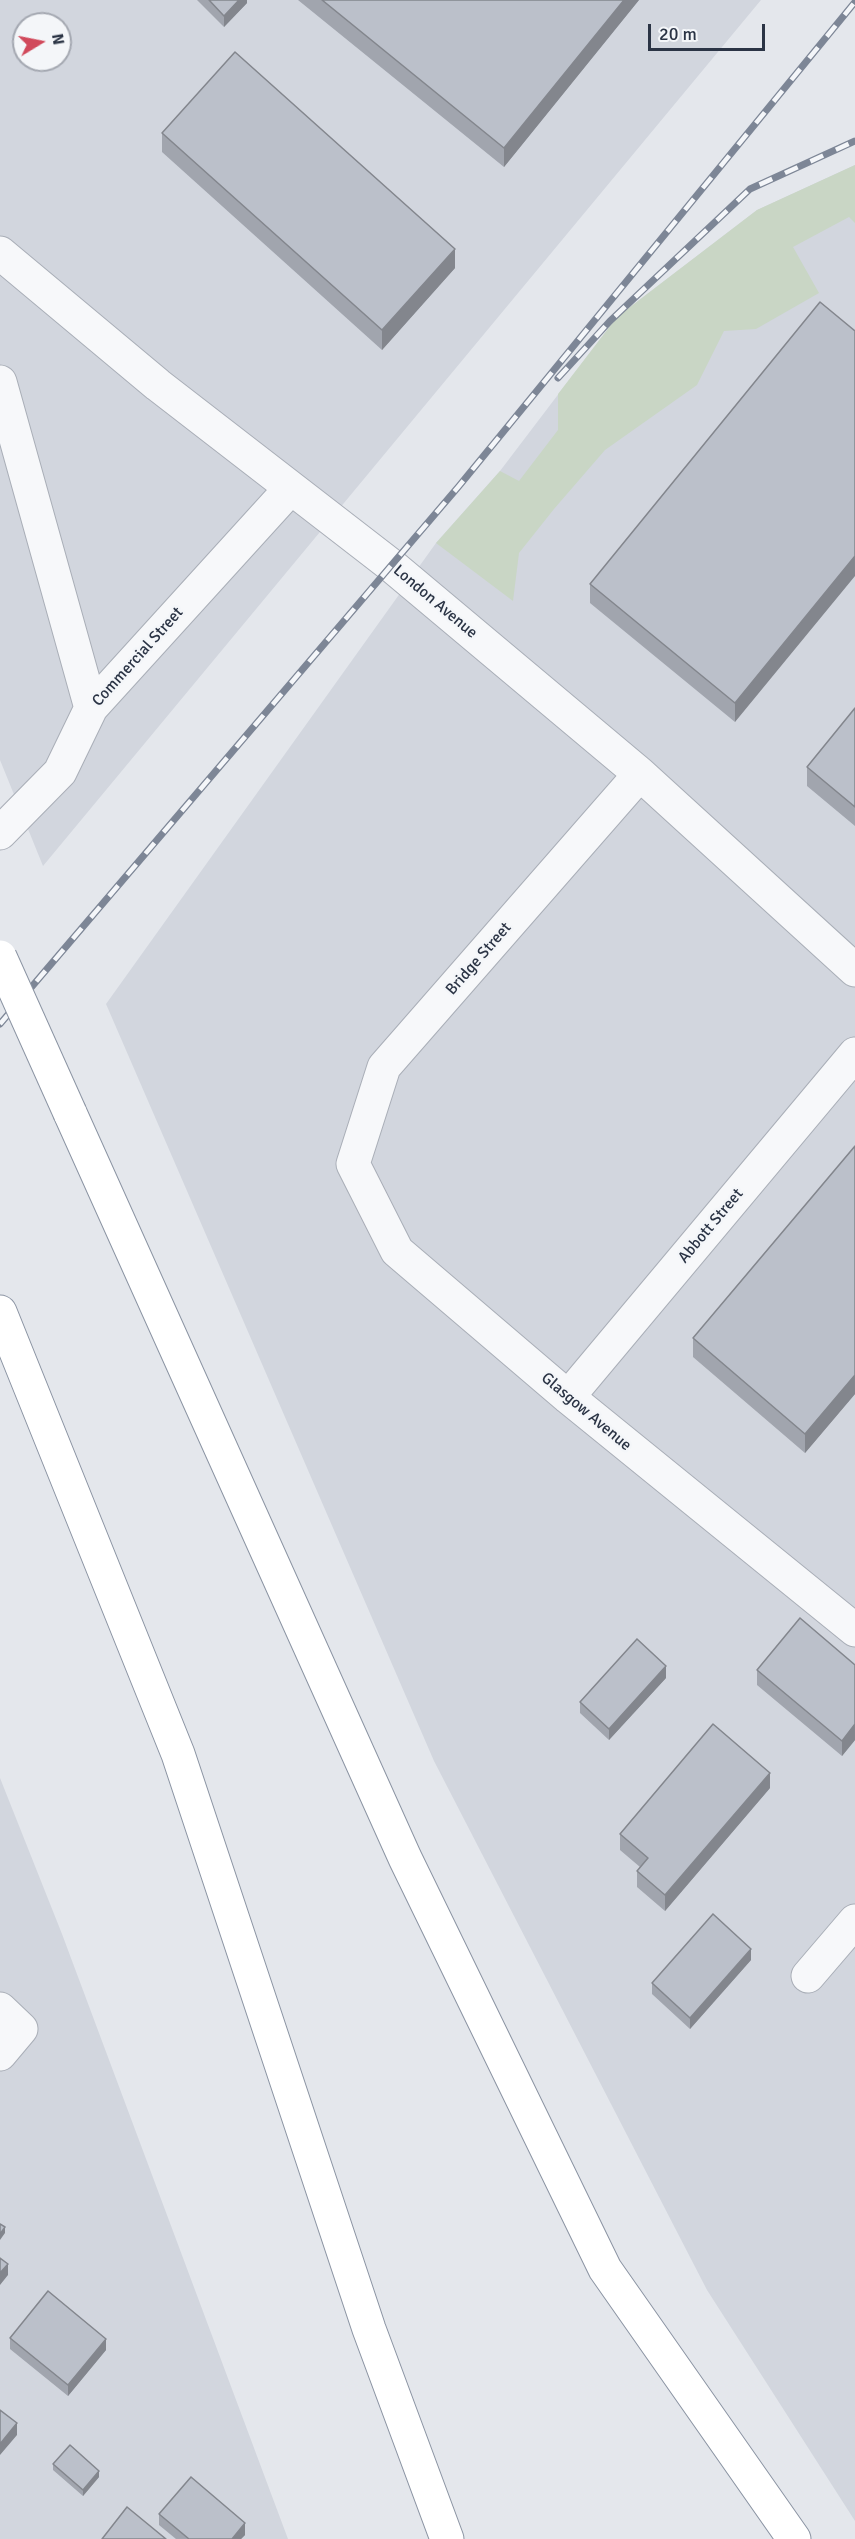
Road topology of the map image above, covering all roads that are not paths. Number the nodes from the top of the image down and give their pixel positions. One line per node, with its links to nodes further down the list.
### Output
1 (0, 254): 3 (street, London Avenue)
2 (0, 382): 4 (street)
3 (290, 489): 4 (street, Commercial Street); 5 (street, London Avenue)
4 (91, 708): 6 (street, Commercial Street)
5 (640, 774): 8 (street, London Avenue); 10 (street, Bridge Street)
6 (0, 833)
7 (0, 957): 19 (highway, bridge)
8 (855, 970)
9 (855, 1054): 12 (street, Abbott Street)
10 (353, 1164): 12 (street, Glasgow Avenue)
11 (0, 1312): 18 (highway)
12 (568, 1397): 13 (street, Glasgow Avenue)
13 (855, 1630)
14 (855, 1921): 15 (street)
15 (808, 1976)
16 (11, 2019): 17 (street)
17 (0, 2054)
18 (447, 2539)
19 (794, 2539)

